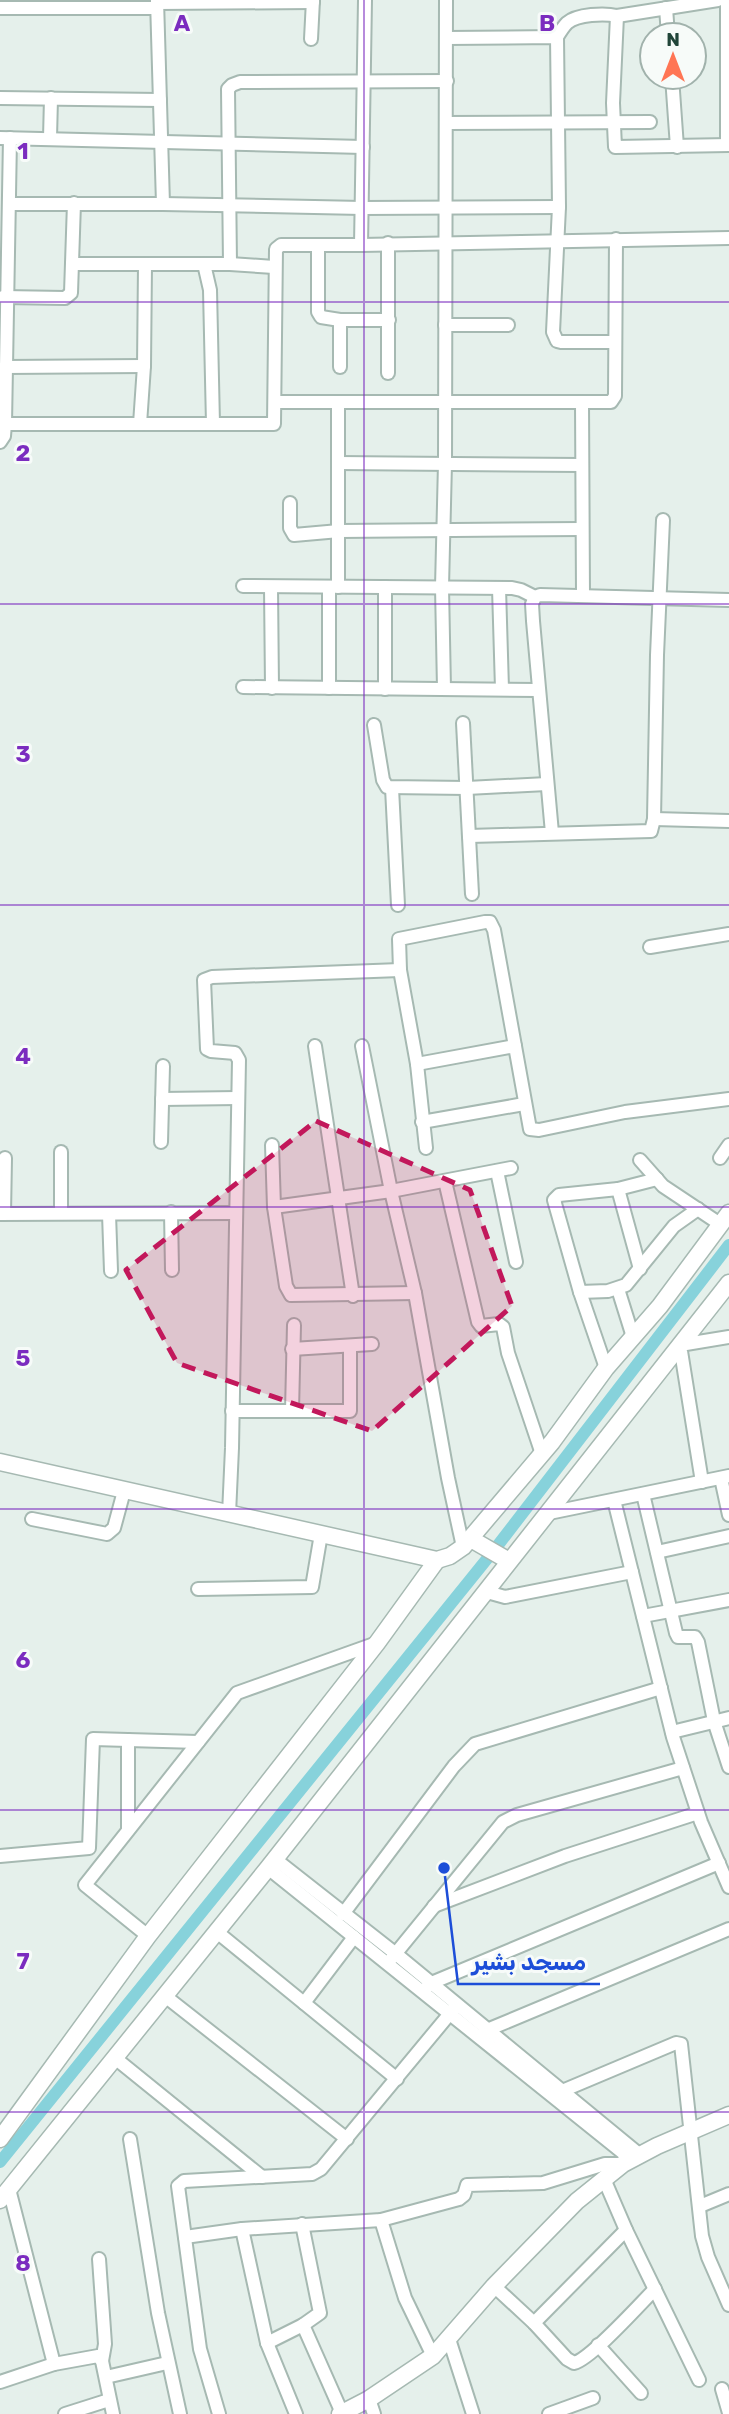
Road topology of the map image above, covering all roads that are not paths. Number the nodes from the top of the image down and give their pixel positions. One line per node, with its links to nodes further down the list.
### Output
1 (365, 0): 15 (street)
2 (446, 0): 12 (street)
3 (718, 0): 9 (street)
4 (727, 0): 29 (street)
5 (276, 1): 6 (street); 7 (street)
6 (313, 1): 14 (street)
7 (157, 4): 8 (street); 20 (street)
8 (0, 8)
9 (666, 8): 10 (street); 11 (street)
10 (617, 16): 13 (street); 24 (street)
11 (667, 21)
12 (446, 37): 13 (street); 16 (street)
13 (557, 37): 23 (street)
14 (311, 39)
15 (364, 81): 16 (street); 28 (street); 30 (street)
16 (447, 81): 22 (street)
17 (673, 91): 31 (street)
18 (0, 98): 19 (street)
19 (51, 98): 20 (street); 26 (street)
20 (160, 100): 27 (street)
21 (650, 122): 24 (street)
22 (446, 123): 23 (street); 36 (street)
23 (559, 124): 24 (street); 37 (street)
24 (614, 124): 31 (street)
25 (5, 138): 26 (street); 33 (street)
26 (50, 138): 27 (street)
27 (162, 141): 28 (street); 34 (street)
28 (229, 144): 30 (street); 35 (street)
29 (728, 145): 31 (street)
30 (363, 147): 38 (street)
31 (677, 147)
32 (74, 203): 33 (street); 34 (street); 46 (street)
33 (9, 204): 51 (street)
34 (163, 204): 35 (street)
35 (229, 205): 38 (street); 48 (street)
36 (446, 206): 37 (street); 38 (street); 42 (street)
37 (559, 206): 41 (street)
38 (362, 208): 44 (street)
39 (729, 238): 40 (street)
40 (616, 239): 41 (street); 56 (street)
41 (556, 240): 42 (street); 56 (street)
42 (446, 242): 43 (street); 54 (street)
43 (388, 243): 44 (street); 53 (street)
44 (361, 245): 45 (street)
45 (317, 246): 50 (street); 52 (street)
46 (72, 264): 49 (street); 51 (street)
47 (204, 264): 48 (street); 49 (street); 67 (street)
48 (230, 264): 50 (street)
49 (145, 265): 57 (street)
50 (274, 267): 62 (street)
51 (4, 297): 58 (street)
52 (340, 320): 53 (street); 59 (street)
53 (388, 320): 60 (street)
54 (445, 325): 55 (street); 61 (street)
55 (508, 325)
56 (614, 342): 64 (street)
57 (144, 366): 58 (street); 66 (street)
58 (5, 367): 65 (street)
59 (340, 367)
60 (388, 373)
61 (444, 401): 63 (street); 64 (street); 70 (street)
62 (275, 402): 63 (street); 67 (street)
63 (338, 402): 69 (street)
64 (582, 402): 71 (street)
65 (5, 424): 66 (street); 68 (street)
66 (140, 424): 67 (street)
67 (213, 424)
68 (0, 442)
69 (338, 463): 70 (street); 76 (street)
70 (444, 463): 71 (street); 75 (street)
71 (582, 465): 74 (street)
72 (290, 503): 76 (street)
73 (663, 520): 85 (street)
74 (582, 529): 75 (street); 83 (street)
75 (443, 530): 76 (street); 81 (street)
76 (338, 531): 79 (street)
77 (243, 586): 78 (street)
78 (271, 587): 79 (street); 88 (street)
79 (333, 587): 80 (street); 89 (street)
80 (385, 587): 81 (street); 90 (street)
81 (442, 587): 82 (street); 91 (street)
82 (499, 588): 84 (street); 92 (street)
83 (583, 595): 84 (street); 85 (street)
84 (535, 597): 93 (street)
85 (660, 597): 86 (street); 99 (street)
86 (729, 600)
87 (243, 687): 88 (street)
88 (272, 688): 89 (street)
89 (329, 688): 90 (street)
90 (385, 689): 91 (street)
91 (444, 689): 92 (street)
92 (502, 689): 93 (street)
93 (538, 690): 96 (street)
94 (463, 723): 98 (street)
95 (374, 725): 97 (street)
96 (547, 785): 98 (street); 101 (street)
97 (392, 788): 98 (street); 104 (street)
98 (467, 788): 102 (street)
99 (654, 819): 100 (street); 101 (street)
100 (729, 821)
101 (552, 833): 102 (street)
102 (469, 836): 103 (street)
103 (472, 894)
104 (398, 905)
105 (729, 934): 106 (street)
106 (650, 947)
107 (400, 970): 110 (street); 111 (street); 113 (street)
108 (315, 1046): 132 (street)
109 (362, 1046): 131 (street)
110 (515, 1046): 111 (street); 116 (street)
111 (417, 1064): 117 (street)
112 (163, 1066): 115 (street)
113 (238, 1098): 115 (street); 137 (street)
114 (729, 1098): 116 (street)
115 (162, 1099): 118 (street)
116 (524, 1104): 117 (street)
117 (422, 1122): 121 (street)
118 (161, 1142)
119 (272, 1145): 133 (street)
120 (729, 1145): 124 (street)
121 (426, 1148)
122 (61, 1152): 136 (street)
123 (5, 1158): 138 (street)
124 (720, 1158)
125 (640, 1160): 128 (street)
126 (511, 1167): 127 (street)
127 (497, 1171): 129 (street); 141 (street)
128 (657, 1179): 130 (street); 134 (street)
129 (445, 1181): 131 (street); 160 (street)
130 (618, 1189): 142 (street); 147 (street)
131 (391, 1191): 132 (street); 148 (street)
132 (338, 1199): 133 (street); 149 (street)
133 (274, 1207): 149 (street)
134 (698, 1209): 140 (street); 142 (street)
135 (172, 1212): 137 (street); 139 (street); 143 (street)
136 (61, 1213): 138 (street); 139 (street)
137 (236, 1213): 158 (street)
138 (2, 1214)
139 (109, 1214): 144 (street)
140 (725, 1218): 151 (street)
141 (516, 1262)
142 (640, 1269): 146 (street)
143 (172, 1270)
144 (111, 1271)
145 (729, 1283): 154 (street)
146 (618, 1289): 147 (street); 151 (street)
147 (580, 1292): 157 (street)
148 (415, 1293): 149 (street); 173 (street)
149 (354, 1296)
150 (294, 1325): 156 (street)
151 (633, 1337): 157 (street)
152 (729, 1337): 154 (street)
153 (372, 1344): 155 (street)
154 (680, 1345): 163 (street); 167 (street)
155 (350, 1346): 156 (street); 159 (street)
156 (292, 1349): 159 (street)
157 (606, 1368): 160 (street)
158 (232, 1411): 159 (street); 168 (street)
159 (292, 1411)
160 (542, 1454): 173 (street)
161 (0, 1462): 164 (street)
162 (725, 1477): 163 (street); 169 (street)
163 (702, 1482): 165 (street)
164 (124, 1491): 168 (street); 170 (street)
165 (643, 1493): 166 (street); 174 (street)
166 (614, 1500): 167 (street); 177 (street)
167 (549, 1513): 175 (street)
168 (229, 1514): 171 (street)
169 (729, 1515)
170 (32, 1519)
171 (321, 1534): 176 (street); 178 (street)
172 (729, 1536): 174 (street)
173 (471, 1543): 175 (street); 176 (street)
174 (657, 1552): 181 (street)
175 (506, 1559): 179 (street)
176 (438, 1560): 183 (street)
177 (632, 1572): 179 (street); 182 (street)
178 (198, 1589)
179 (487, 1592): 196 (street)
180 (729, 1600): 181 (street)
181 (672, 1611): 182 (street); 186 (street)
182 (643, 1616): 184 (street)
183 (377, 1643): 189 (street); 202 (street)
184 (661, 1688): 187 (street); 199 (street)
185 (729, 1718): 186 (street)
186 (714, 1721): 187 (street); 190 (street)
187 (672, 1732): 191 (street)
188 (128, 1740): 189 (street); 193 (street); 194 (street)
189 (198, 1742): 193 (street)
190 (729, 1767)
191 (683, 1768): 192 (street); 198 (street)
192 (698, 1813): 195 (street); 198 (street)
193 (128, 1830): 202 (street)
194 (0, 1856)
195 (719, 1863): 197 (street); 205 (street)
196 (272, 1864): 199 (street); 201 (street); 203 (street)
197 (729, 1887)
198 (434, 1906): 204 (street)
199 (343, 1914): 204 (street)
200 (729, 1929): 209 (street)
201 (217, 1932): 206 (street); 207 (street)
202 (148, 1936): 215 (street)
203 (354, 1937): 204 (street); 207 (street)
204 (392, 1959): 205 (street)
205 (426, 1988): 208 (street)
206 (165, 1996): 210 (street); 217 (street)
207 (304, 2003): 211 (street)
208 (453, 2010): 209 (street); 211 (street)
209 (483, 2034): 212 (street); 218 (street)
210 (115, 2058): 219 (street); 222 (street)
211 (397, 2079): 217 (street)
212 (562, 2091): 214 (street); 218 (street)
213 (729, 2115): 214 (street)
214 (691, 2132): 218 (street); 223 (street)
215 (0, 2139)
216 (130, 2139): 241 (street)
217 (347, 2139): 219 (street)
218 (632, 2160): 220 (street); 224 (street)
219 (262, 2177): 228 (street)
220 (604, 2179): 227 (street); 230 (street)
221 (729, 2194): 223 (street)
222 (5, 2195): 242 (street)
223 (700, 2206): 231 (street)
224 (381, 2220): 225 (street); 239 (street)
225 (302, 2224): 226 (street); 235 (street)
226 (242, 2229): 228 (street); 237 (street)
227 (626, 2230): 232 (street); 234 (street)
228 (185, 2237): 256 (street)
229 (99, 2259): 240 (street)
230 (494, 2286): 234 (street); 236 (street)
231 (725, 2286): 233 (street)
232 (655, 2289): 238 (street); 244 (street)
233 (729, 2305)
234 (534, 2323): 238 (street)
235 (303, 2325): 237 (street); 251 (street)
236 (449, 2339): 239 (street); 258 (street)
237 (267, 2343): 257 (street)
238 (598, 2345): 247 (street)
239 (433, 2356): 250 (street)
240 (102, 2361): 242 (street); 243 (street)
241 (167, 2362): 243 (street); 255 (street)
242 (54, 2364): 245 (street)
243 (106, 2377): 249 (street)
244 (699, 2380)
245 (0, 2382)
246 (722, 2389): 252 (street)
247 (641, 2393)
248 (593, 2398): 259 (street)
249 (109, 2400): 253 (street); 254 (street)
250 (371, 2407): 251 (street)
251 (341, 2413)
252 (729, 2413)
253 (65, 2414)
254 (113, 2414)
255 (180, 2414)
256 (219, 2414)
257 (296, 2414)
258 (473, 2414)
259 (549, 2414)

